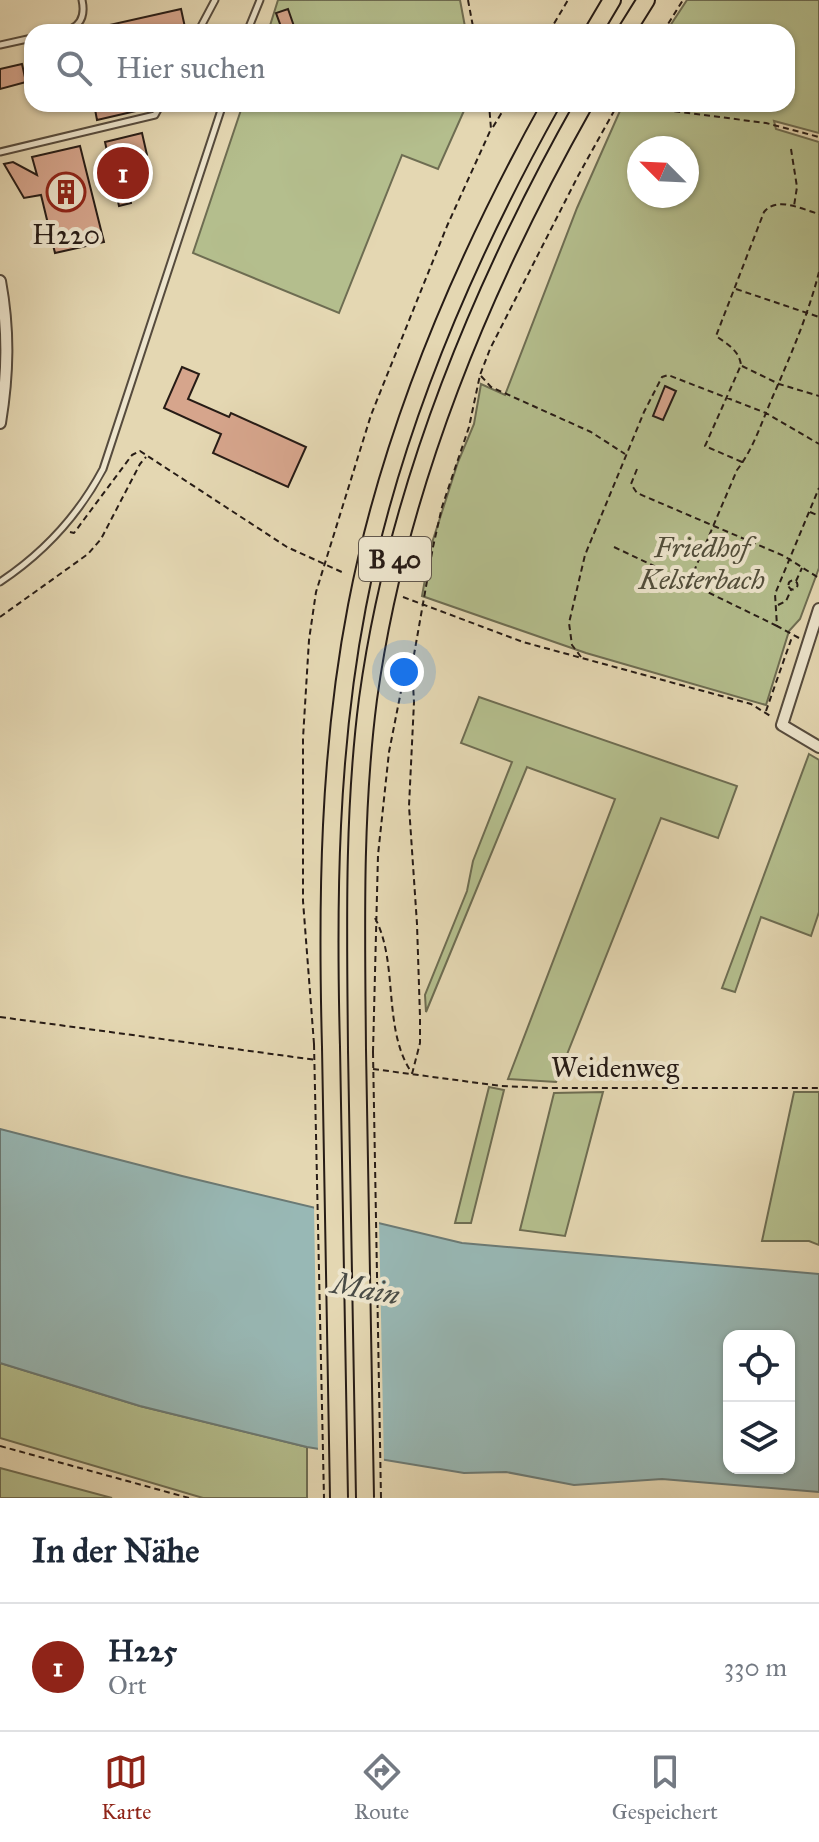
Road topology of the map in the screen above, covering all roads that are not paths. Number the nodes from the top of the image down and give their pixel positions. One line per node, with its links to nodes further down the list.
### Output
1 (82, 0): 6 (lane)
2 (215, 0): 7 (lane)
3 (260, 0): 8 (lane)
4 (612, 0): 9 (highway)
5 (646, 0): 10 (highway)
6 (79, 24)
7 (202, 24)
8 (250, 24)
9 (598, 24)
10 (631, 24)
11 (24, 40): 12 (lane)
12 (0, 45)
13 (157, 112): 17 (lane)
14 (220, 112): 20 (lane)
15 (547, 112): 23 (highway, B 40, bridge)
16 (580, 112): 24 (highway, B 40, bridge)
17 (0, 152)
18 (0, 281): 19 (street)
19 (0, 423)
20 (0, 582)
21 (818, 616): 22 (street)
22 (819, 747)
23 (339, 1498)
24 (365, 1498)

